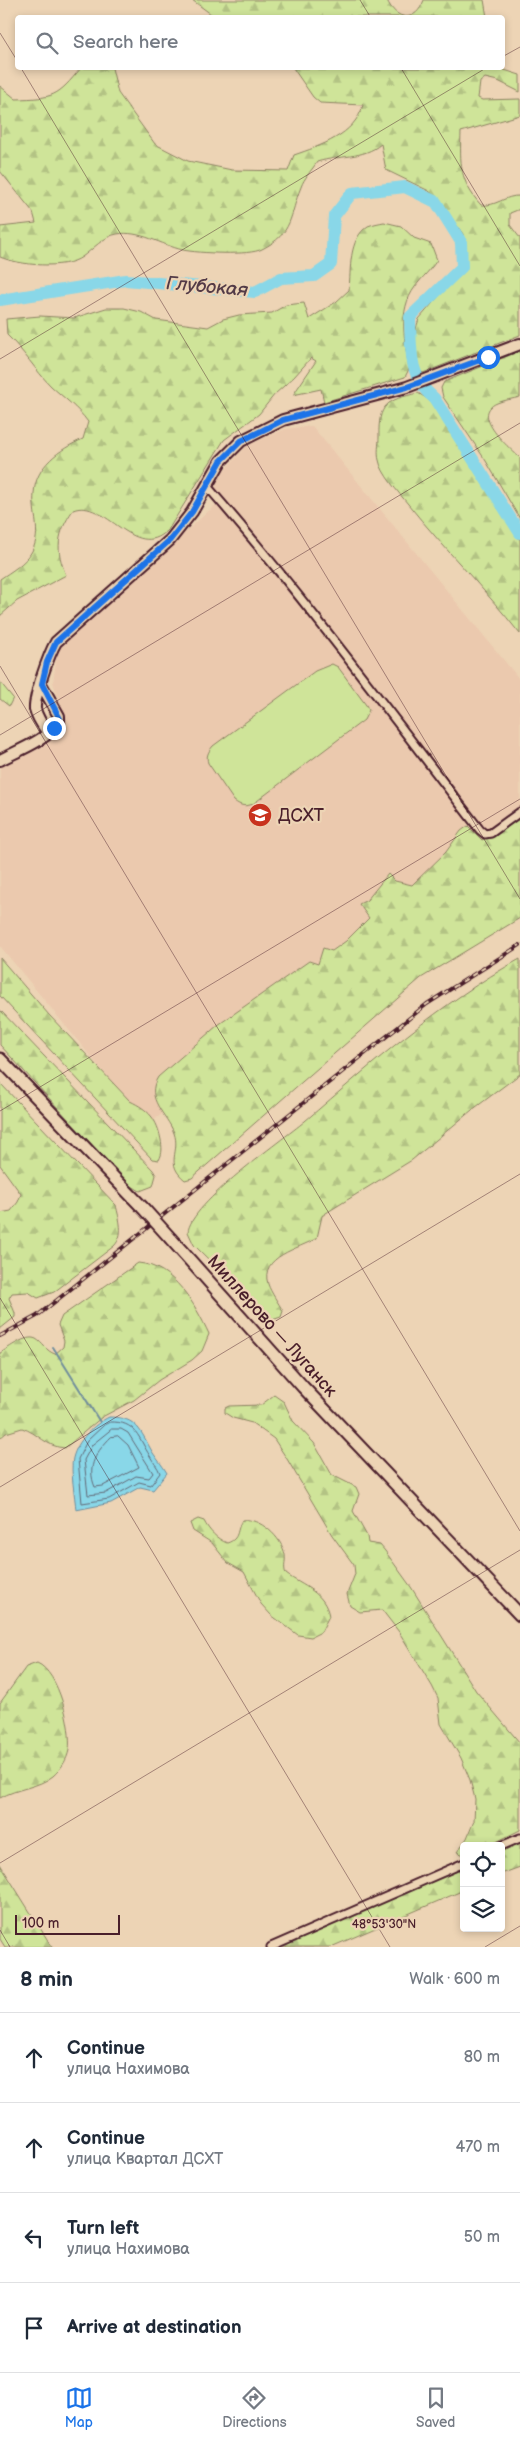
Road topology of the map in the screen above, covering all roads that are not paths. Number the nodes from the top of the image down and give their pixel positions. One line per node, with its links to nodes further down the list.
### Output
1 (520, 344): 2 (street)
2 (208, 486): 3 (street); 6 (street)
3 (42, 684): 4 (street); 4 (street)
4 (48, 733): 5 (street)
5 (0, 760)
6 (520, 812)
7 (0, 1059): 8 (main road, Миллерово — Луганск, bridge)
8 (520, 1614)
9 (520, 1838): 10 (street)
10 (505, 1844)
11 (460, 1865): 12 (street)
12 (271, 1947)

